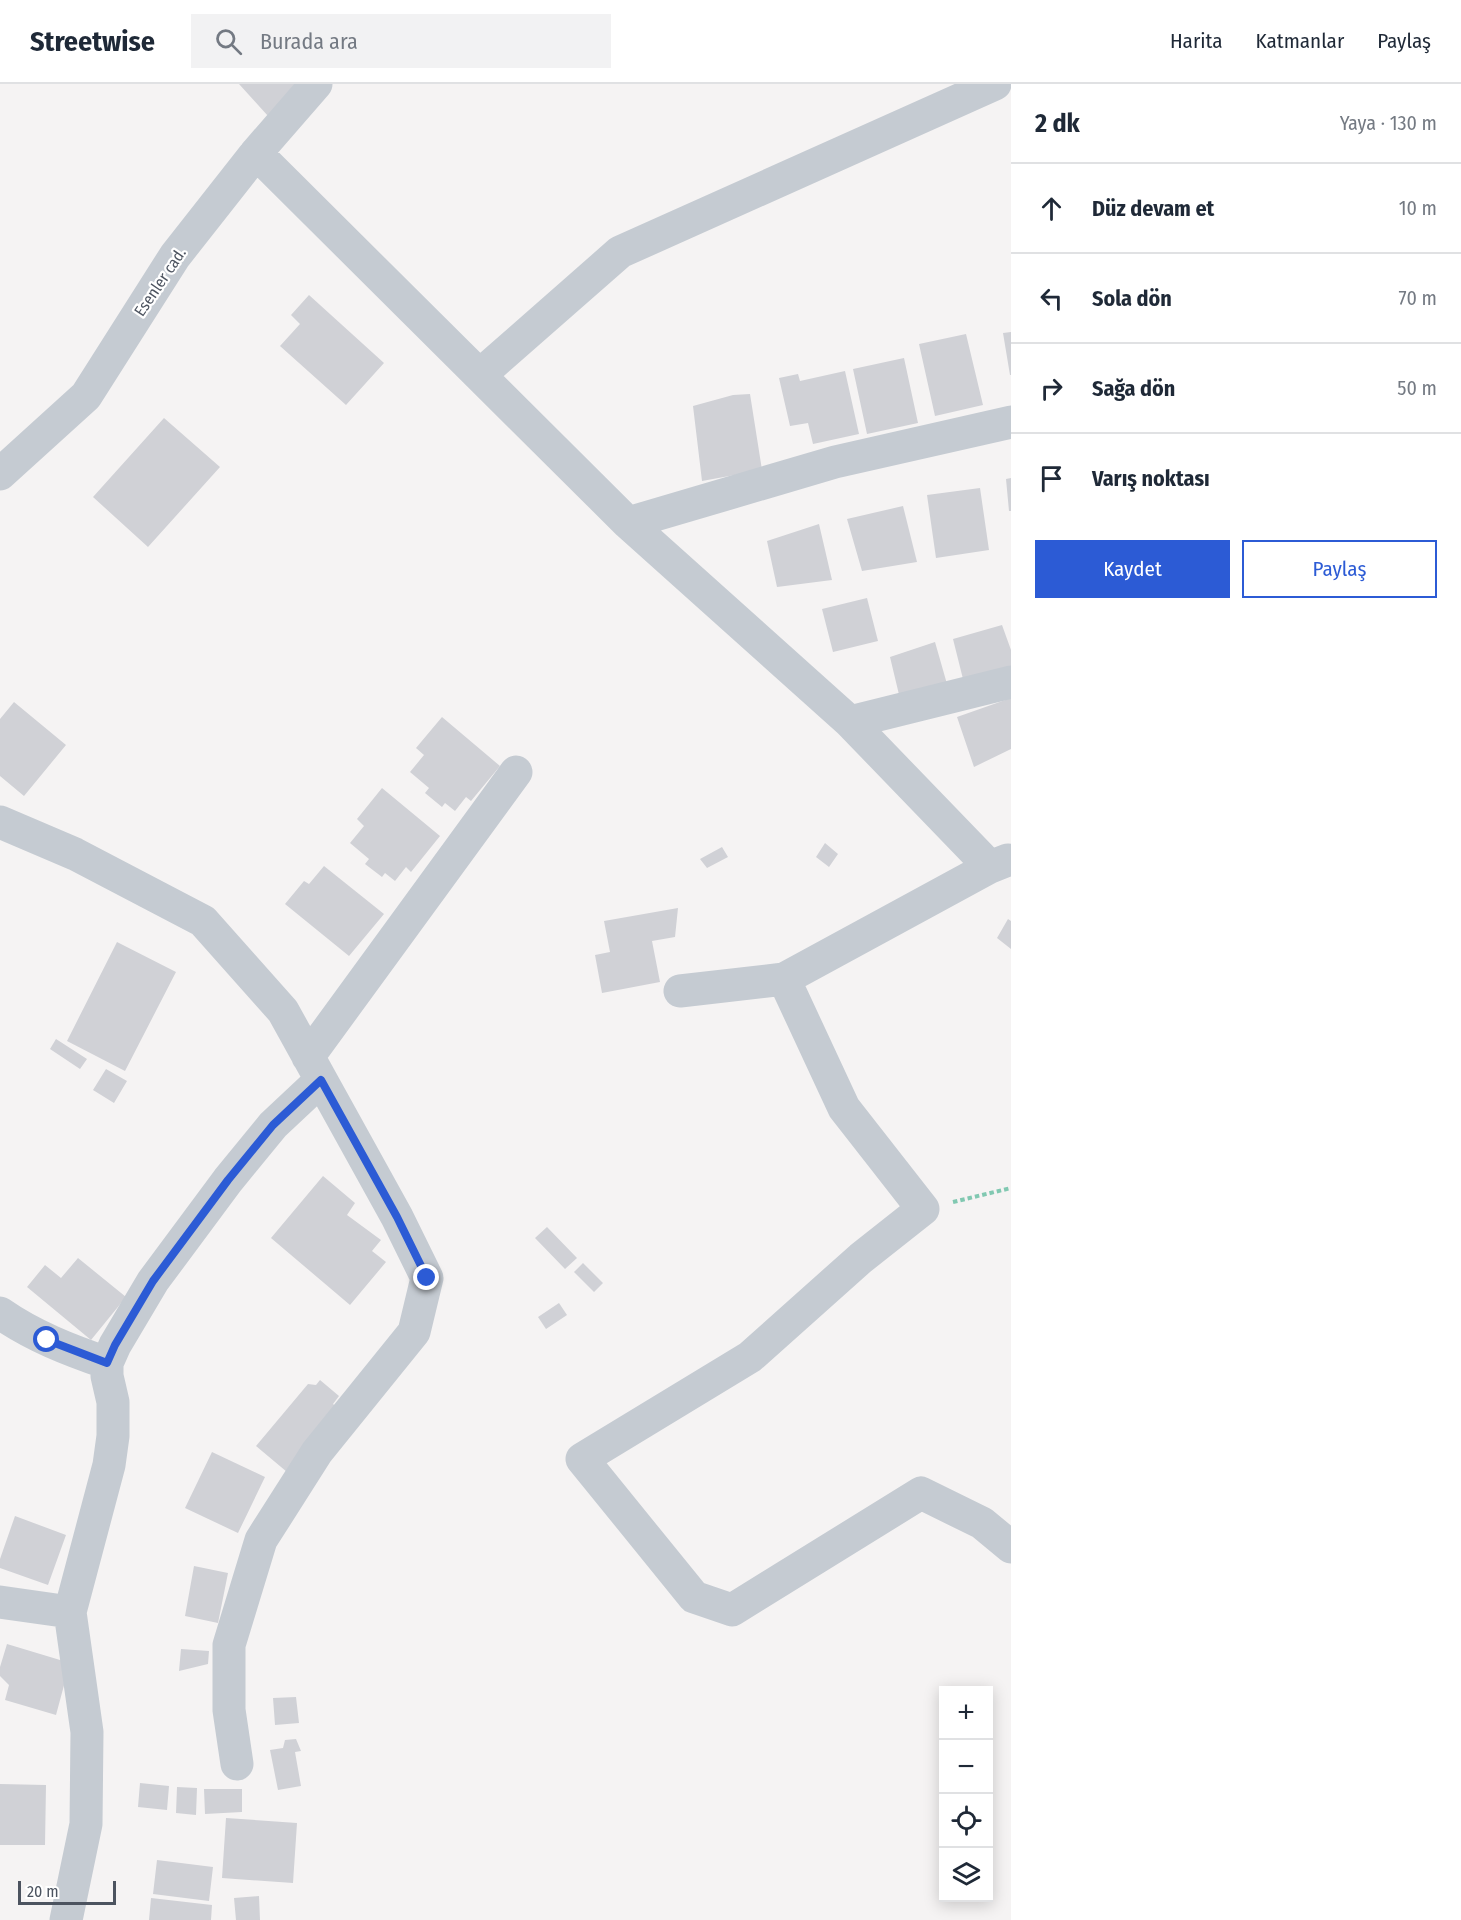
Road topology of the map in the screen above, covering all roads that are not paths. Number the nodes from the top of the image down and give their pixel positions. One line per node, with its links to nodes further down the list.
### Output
1 (316, 84): 3 (street, Esenler cad.)
2 (995, 84): 4 (street)
3 (256, 153): 4 (street); 6 (street, Esenler cad.)
4 (480, 375): 7 (street)
5 (1011, 422): 7 (street)
6 (0, 474)
7 (628, 523): 9 (street)
8 (1011, 681): 9 (street)
9 (850, 722): 12 (street)
10 (516, 772): 15 (street)
11 (0, 822): 15 (street)
12 (1000, 863): 13 (street)
13 (784, 979): 14 (street); 18 (street)
14 (680, 991)
15 (314, 1068): 17 (street); 21 (street)
16 (0, 1313): 17 (street)
17 (107, 1363): 20 (street)
18 (1011, 1547)
19 (0, 1602): 20 (street)
20 (70, 1612): 22 (street)
21 (237, 1764)
22 (66, 1920)

